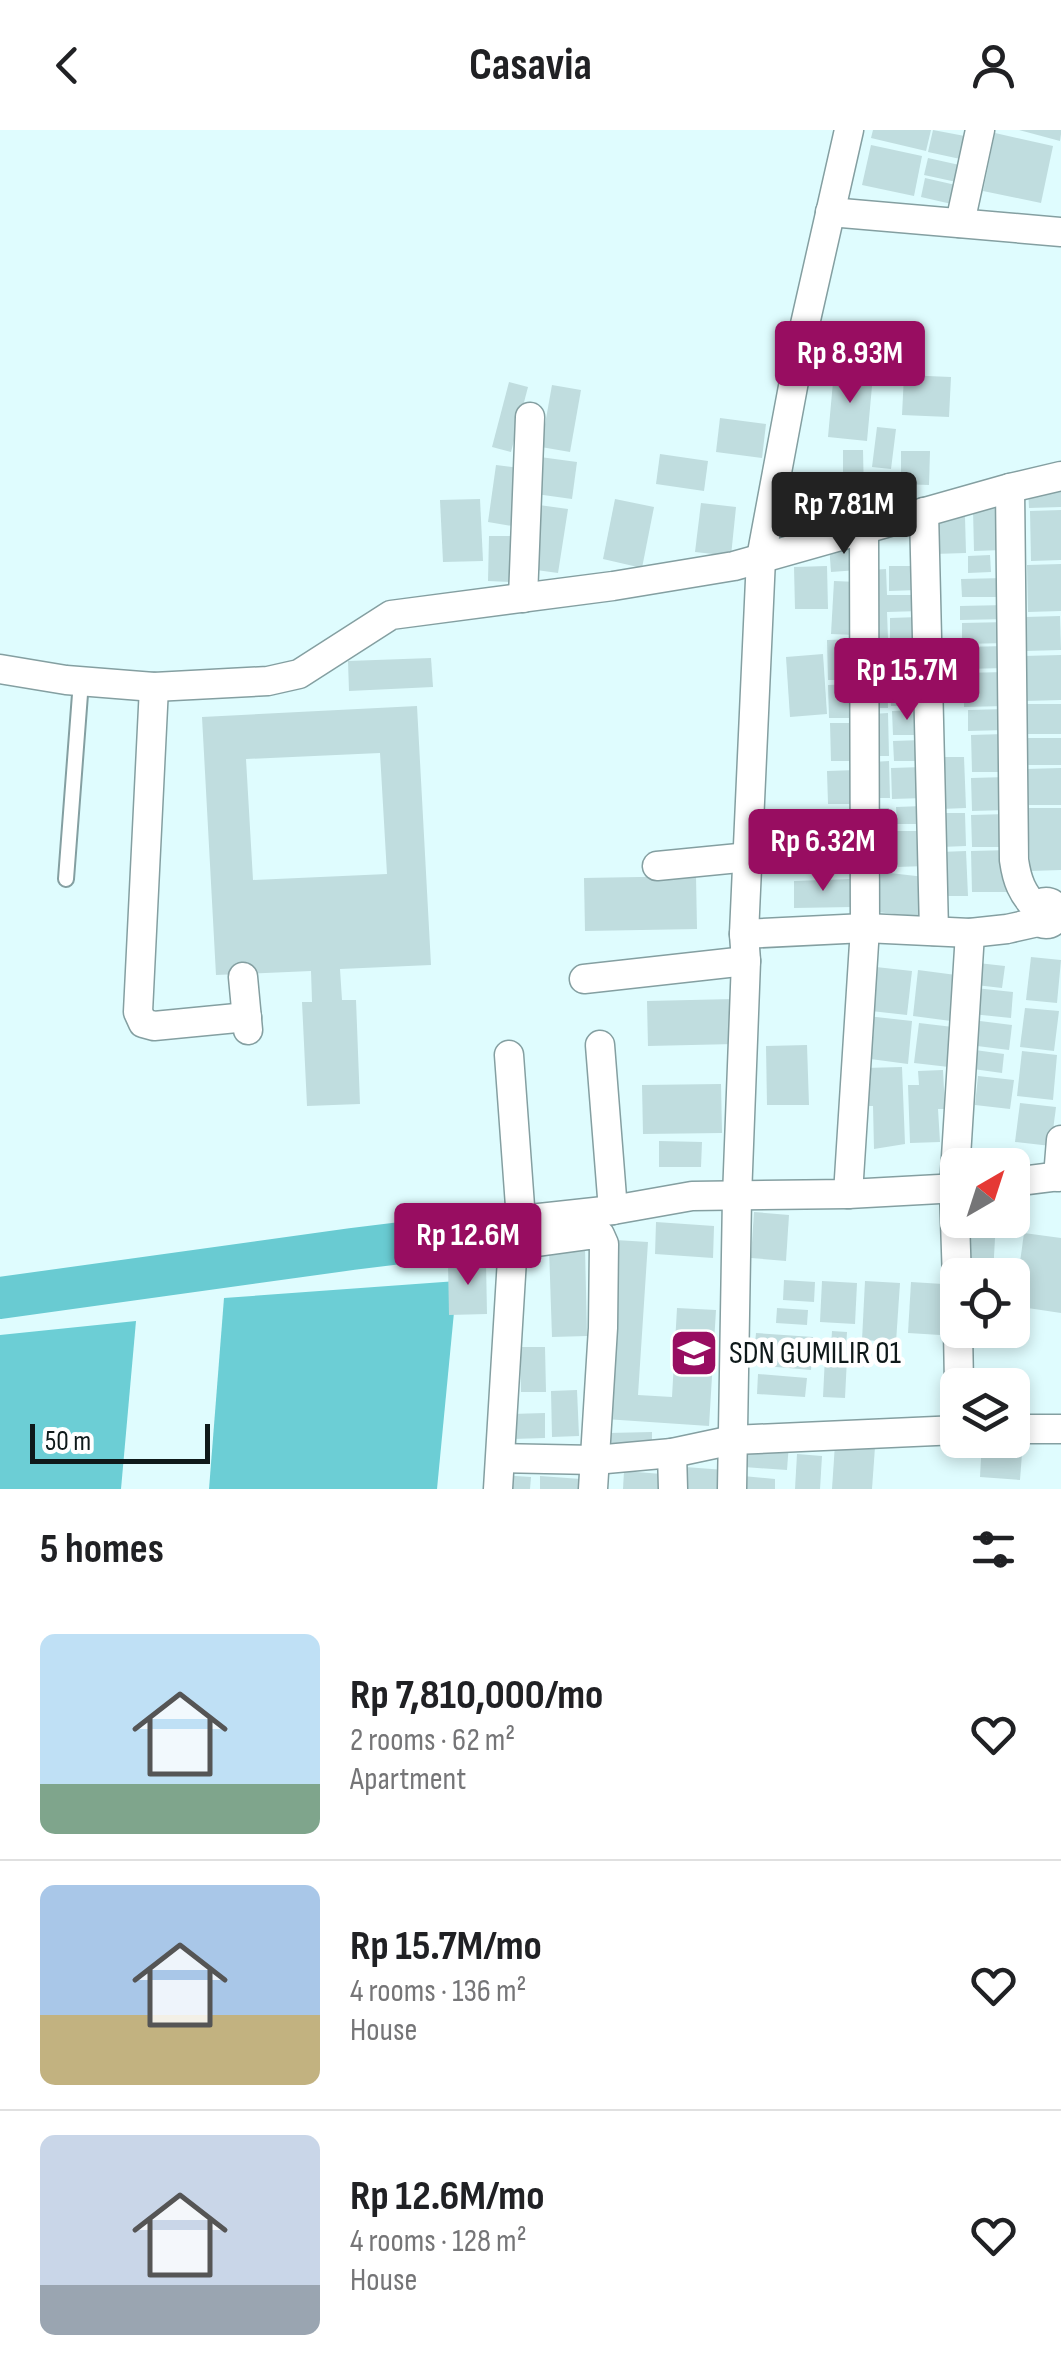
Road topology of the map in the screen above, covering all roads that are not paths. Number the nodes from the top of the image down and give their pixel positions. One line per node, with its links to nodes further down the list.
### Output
1 (849, 130): 3 (street)
2 (980, 130): 4 (street)
3 (830, 212): 4 (street); 11 (street)
4 (960, 223): 5 (street)
5 (1061, 232)
6 (530, 417): 12 (street)
7 (1061, 476): 8 (street)
8 (1010, 488): 9 (street); 19 (street)
9 (924, 512): 10 (street); 21 (street)
10 (864, 529): 11 (street); 20 (street)
11 (762, 558): 12 (street); 16 (street)
12 (523, 598): 15 (street)
13 (0, 669): 14 (street)
14 (81, 682): 15 (street); 18 (lane)
15 (154, 686): 24 (street)
16 (749, 857): 17 (street); 23 (street)
17 (657, 866)
18 (66, 879)
19 (1048, 912): 22 (street)
20 (865, 928): 21 (street); 23 (street); 33 (street)
21 (934, 930): 22 (street)
22 (970, 934): 29 (street)
23 (745, 947): 25 (street); 34 (street)
24 (244, 977)
25 (584, 979)
26 (600, 1045): 35 (street)
27 (509, 1055): 36 (street)
28 (1061, 1140): 30 (street)
29 (958, 1148)
30 (1059, 1176): 31 (street)
31 (1030, 1180)
32 (940, 1189): 33 (street)
33 (848, 1194): 34 (street)
34 (738, 1197): 35 (street); 40 (street)
35 (613, 1210): 36 (street)
36 (522, 1231): 42 (street); 43 (street)
37 (1061, 1428): 38 (street)
38 (1030, 1429)
39 (940, 1431): 40 (street)
40 (733, 1440): 41 (street); 47 (street)
41 (672, 1453): 43 (street); 46 (street)
42 (501, 1458): 43 (street); 44 (street)
43 (595, 1460): 45 (street)
44 (498, 1489)
45 (593, 1489)
46 (672, 1489)
47 (732, 1489)

